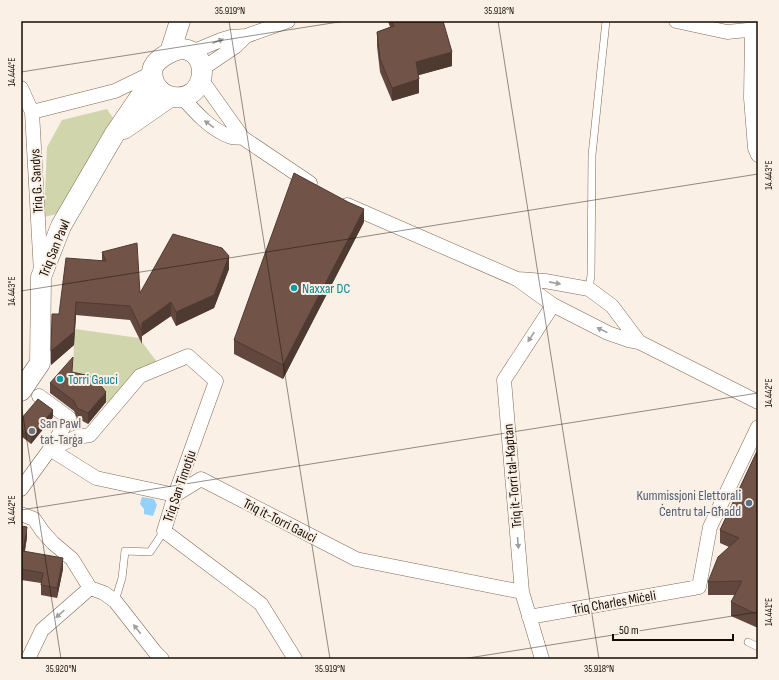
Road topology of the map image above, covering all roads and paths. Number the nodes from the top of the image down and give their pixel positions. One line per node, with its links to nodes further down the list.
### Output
1 (180, 21): 9 (main road, Triq San Pawl)
2 (187, 21): 9 (main road)
3 (288, 21): 8 (street)
4 (606, 21): 21 (lane)
5 (676, 21): 6 (street)
6 (731, 27): 7 (street)
7 (755, 30): 16 (street)
8 (246, 36): 9 (street, one-way to 8); 9 (street)
9 (191, 60): 10 (main road, Triq San Pawl); 12 (main road, Triq San Pawl); 15 (street)
10 (152, 75): 12 (main road); 13 (street); 14 (main road, Triq San Pawl)
11 (21, 88): 13 (street, Triq G. Sandys)
12 (176, 97): 14 (main road, Triq San Pawl); 15 (street, one-way to 12)
13 (32, 112): 19 (street, Triq G. Sandys)
14 (114, 135): 19 (main road, Triq San Pawl)
15 (243, 138): 17 (street)
16 (758, 155)
17 (320, 189)
18 (333, 197): 20 (street)
19 (41, 277): 24 (main road, Triq San Pawl)
20 (517, 279): 21 (street, one-way to 21); 22 (street)
21 (589, 289): 23 (street)
22 (552, 305): 23 (street, one-way to 22); 33 (street, Triq it-Torri tal-Kaptan, one-way to 33)
23 (639, 342): 25 (street)
24 (30, 394): 27 (street)
25 (758, 402)
26 (758, 427): 35 (street, Triq Charles Miċeli)
27 (50, 449): 28 (street); 29 (street); 29 (street, Triq San Timotju)
28 (21, 489)
29 (175, 495): 31 (street, Triq San Timotju); 33 (street, Triq it-Torri Gauci)
30 (21, 514): 32 (street)
31 (164, 531): 34 (lane, Triq San Timotju); 40 (street)
32 (90, 588): 34 (street); 38 (street, one-way to 38)
33 (522, 592): 35 (street, Triq it-Torri tal-Kaptan)
34 (115, 601): 39 (street, one-way to 34)
35 (529, 617): 41 (street, Triq it-Torri tal-Kaptan)
36 (748, 642): 37 (lane)
37 (758, 647)
38 (28, 659)
39 (162, 659)
40 (295, 659)
41 (542, 659)

